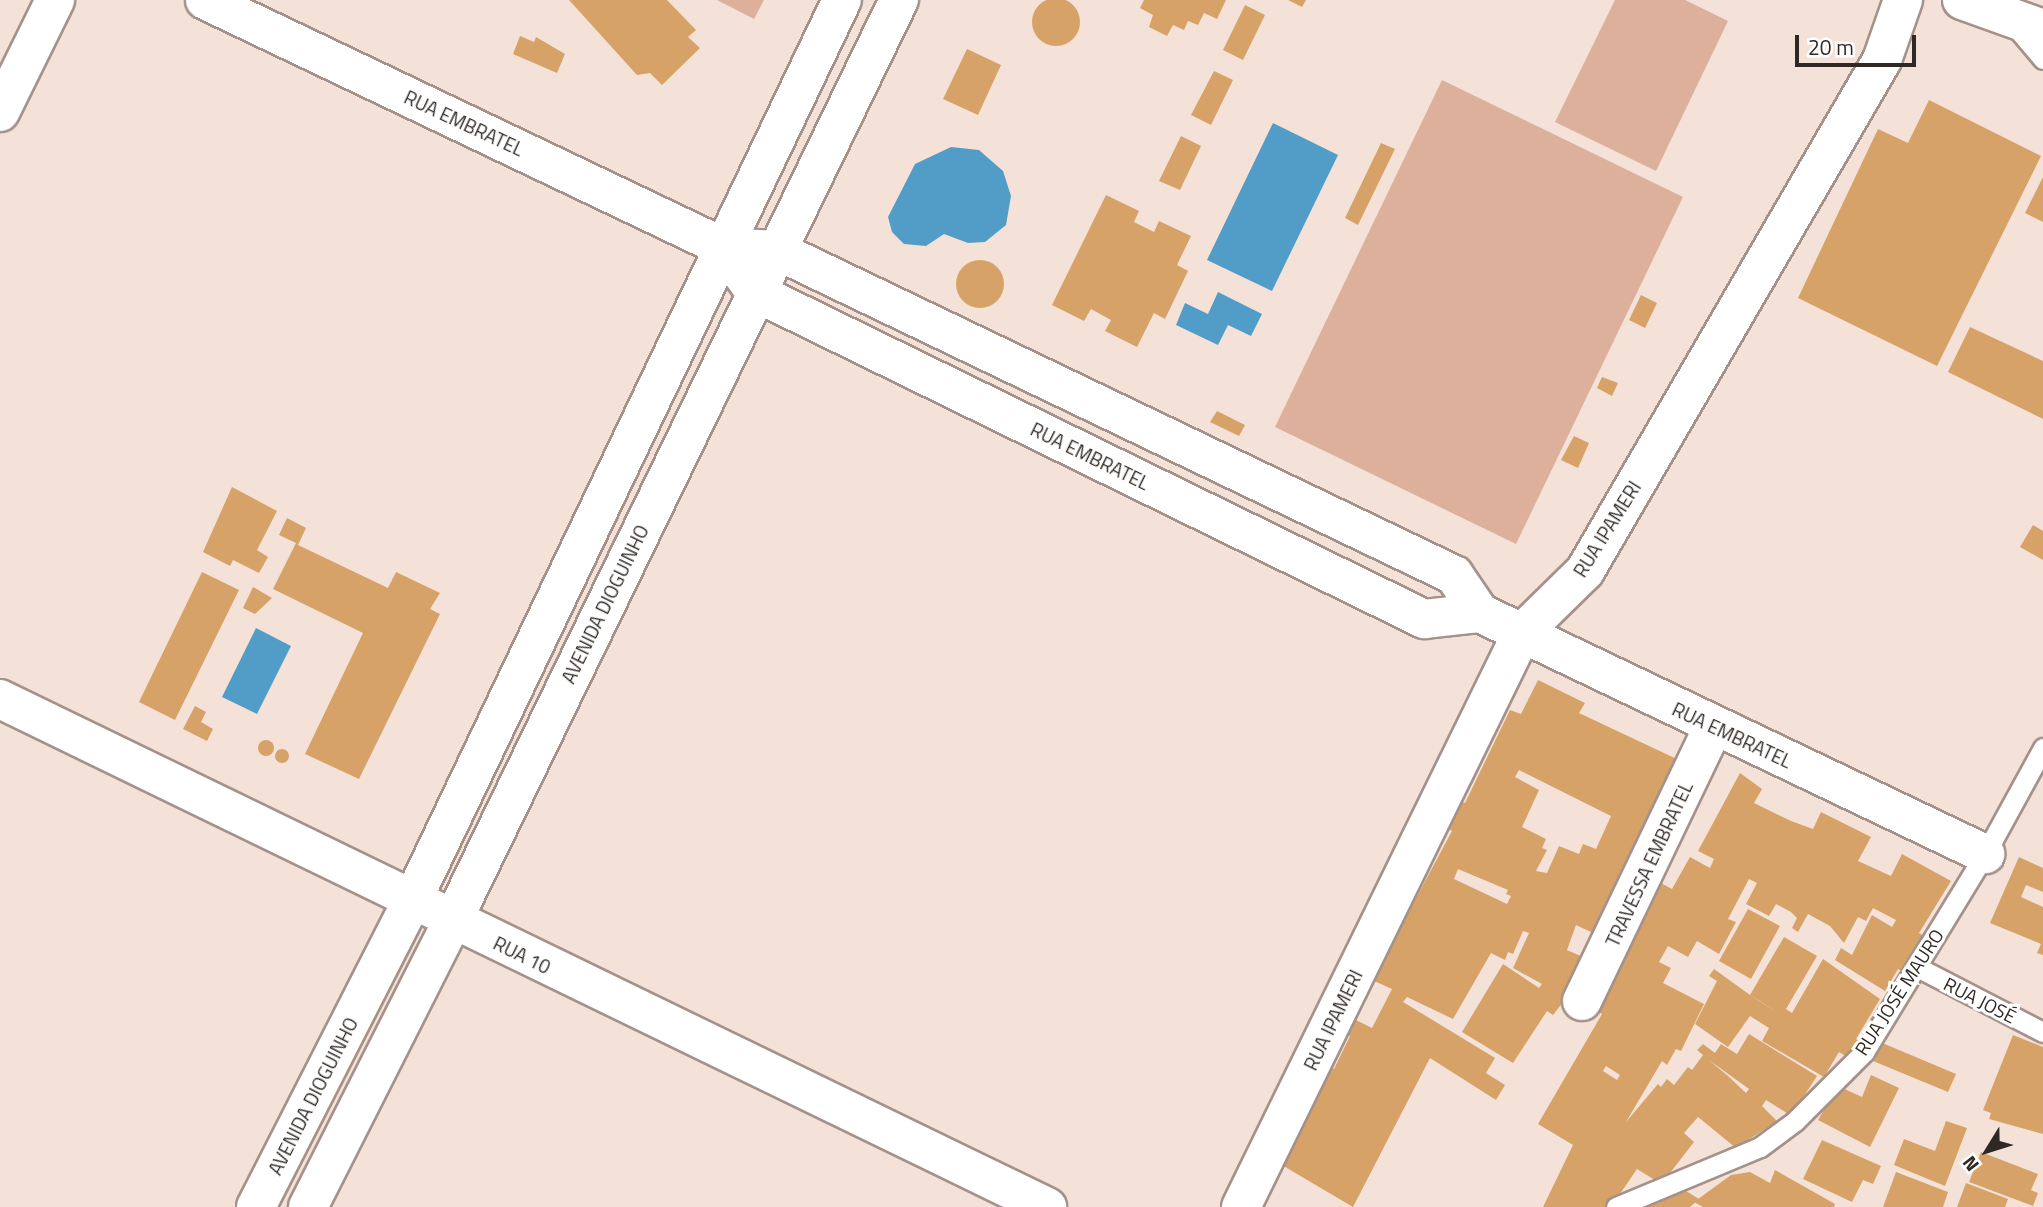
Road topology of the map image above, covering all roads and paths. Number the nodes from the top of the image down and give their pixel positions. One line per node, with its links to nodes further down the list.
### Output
1 (55, 0): 9 (street)
2 (205, 0): 10 (street, RUA EMBRATEL)
3 (842, 0): 10 (street, AVENIDA DIOGUINHO)
4 (899, 0): 11 (street, AVENIDA DIOGUINHO)
5 (1903, 0): 14 (street, RUA IPAMERI)
6 (1962, 0): 7 (street)
7 (2026, 23): 8 (lane)
8 (2043, 58)
9 (0, 112)
10 (723, 247): 11 (street, RUA EMBRATEL); 12 (street, RUA EMBRATEL); 19 (street, AVENIDA DIOGUINHO)
11 (776, 250): 12 (street, AVENIDA DIOGUINHO); 13 (street, RUA EMBRATEL)
12 (755, 292): 13 (street, RUA EMBRATEL); 20 (street, AVENIDA DIOGUINHO)
13 (1480, 613): 14 (street, RUA EMBRATEL)
14 (1521, 634): 16 (street, RUA EMBRATEL); 27 (street, RUA IPAMERI)
15 (0, 699): 19 (street, RUA 10)
16 (1713, 727): 18 (street, RUA EMBRATEL); 22 (street, TRAVESSA EMBRATEL)
17 (2043, 748): 18 (lane, RUA JOSÉ MAURO)
18 (1985, 854): 21 (lane, RUA JOSÉ MAURO)
19 (412, 901): 20 (street, RUA 10); 24 (street, AVENIDA DIOGUINHO)
20 (452, 922): 25 (street, AVENIDA DIOGUINHO); 26 (street, RUA 10)
21 (1917, 967): 23 (lane, RUA JOSÉ); 28 (lane, RUA JOSÉ MAURO)
22 (1582, 1001)
23 (2043, 1031)
24 (256, 1207)
25 (308, 1207)
26 (1047, 1207)
27 (1241, 1207)
28 (1616, 1207)

